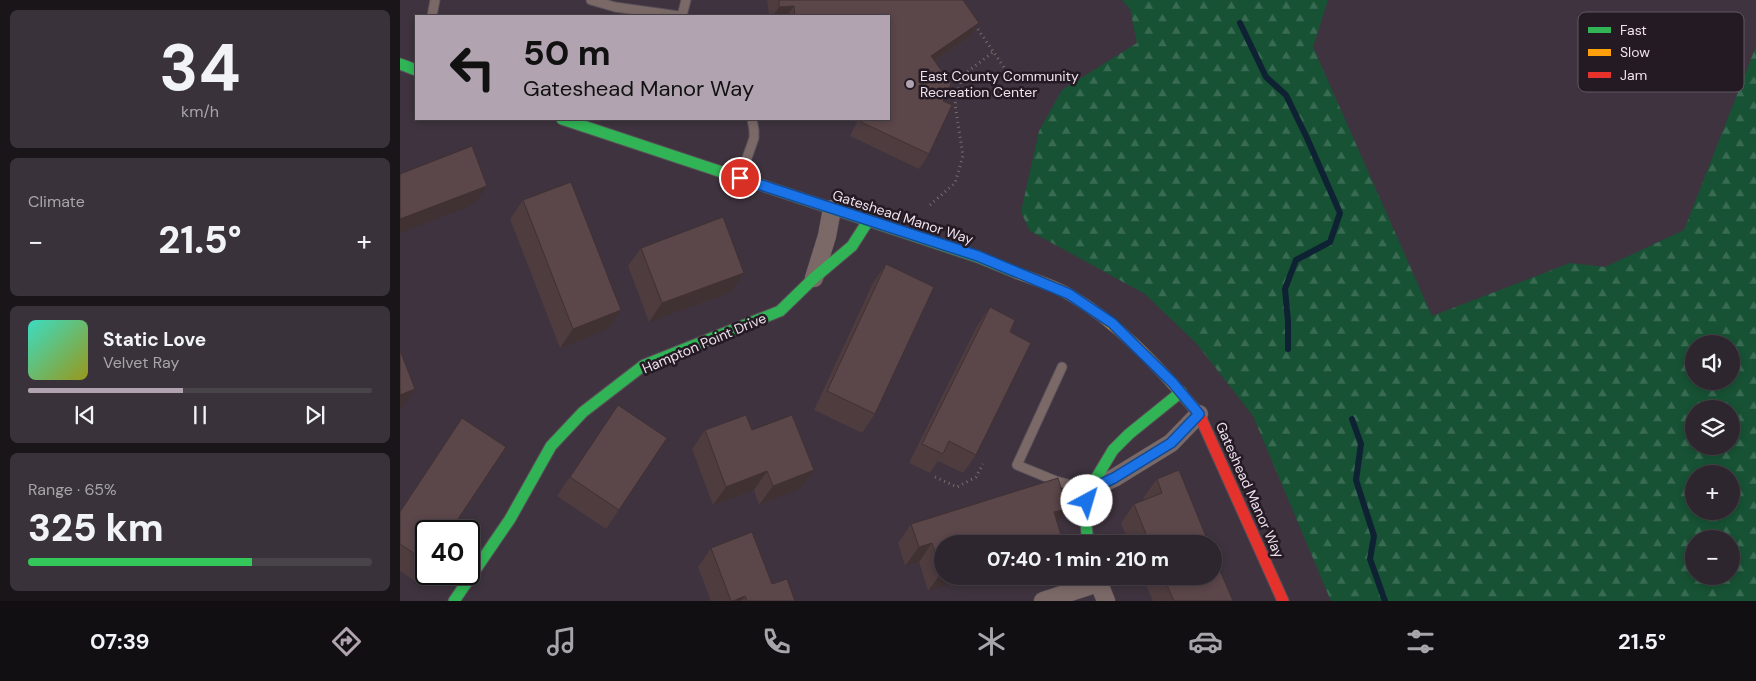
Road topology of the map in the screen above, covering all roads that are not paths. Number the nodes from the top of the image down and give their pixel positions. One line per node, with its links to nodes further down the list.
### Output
1 (436, 0): 4 (lane)
2 (591, 0): 5 (lane)
3 (686, 0): 6 (lane)
4 (432, 15)
5 (674, 15)
6 (681, 15)
7 (400, 64): 8 (street)
8 (415, 67)
9 (565, 120): 11 (street, Gateshead Manor Way)
10 (752, 120): 11 (lane)
11 (740, 178): 12 (street, Gateshead Manor Way)
12 (832, 209): 13 (street, Gateshead Manor Way); 14 (street, Hampton Point Drive)
13 (868, 221): 14 (street, Hampton Point Drive); 16 (street, Gateshead Manor Way)
14 (814, 278): 22 (street, Hampton Point Drive)
15 (1062, 367): 18 (lane)
16 (1181, 392): 17 (street, Gateshead Manor Way); 18 (street)
17 (1199, 414): 18 (street); 25 (street, Gateshead Manor Way)
18 (1089, 490): 19 (street)
19 (1087, 535)
20 (1084, 585): 23 (street)
21 (1099, 585): 24 (street)
22 (454, 601)
23 (1043, 601)
24 (1106, 601)
25 (1283, 601)

